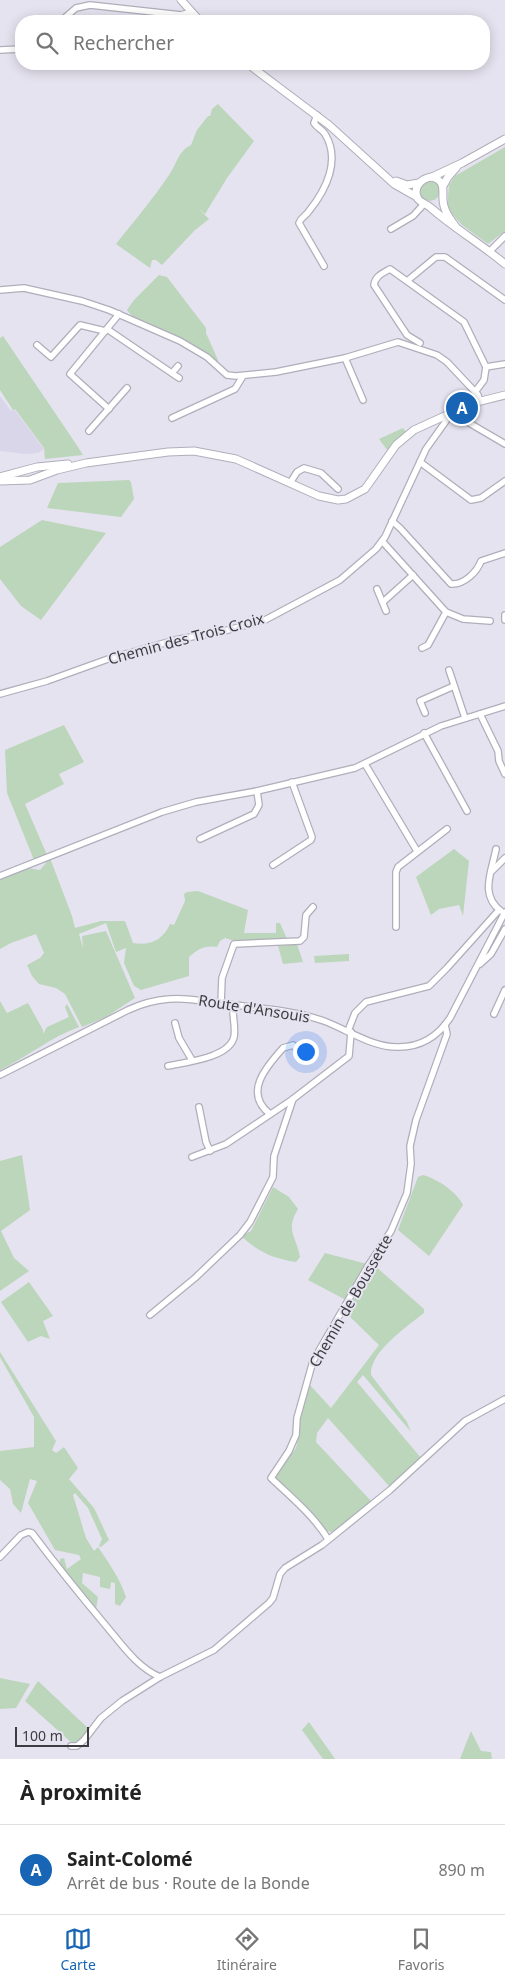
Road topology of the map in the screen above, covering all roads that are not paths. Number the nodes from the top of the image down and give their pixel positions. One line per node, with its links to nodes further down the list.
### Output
1 (181, 0): 2 (main road)
2 (191, 12): 4 (street); 6 (main road)
3 (68, 15): 5 (street)
4 (181, 15)
5 (181, 15)
6 (194, 15)
7 (15, 49): 8 (street)
8 (0, 50)
9 (256, 70): 10 (main road)
10 (317, 115): 13 (main road); 25 (street)
11 (505, 139): 12 (main road)
12 (462, 163): 14 (main road); 16 (main road)
13 (384, 176): 15 (main road); 17 (main road)
14 (432, 177): 15 (main road); 16 (main road)
15 (419, 183): 17 (main road)
16 (444, 186): 18 (main road)
17 (418, 197): 19 (main road)
18 (442, 199): 19 (main road); 20 (main road)
19 (426, 205): 20 (main road); 21 (street)
20 (456, 227): 23 (main road)
21 (391, 229)
22 (505, 236): 23 (street)
23 (490, 251): 24 (main road)
24 (505, 264)
25 (324, 266)
26 (407, 281): 28 (street); 31 (street); 36 (street)
27 (0, 290): 29 (street)
28 (505, 300)
29 (119, 314): 30 (street); 38 (street)
30 (106, 330): 32 (street); 37 (street); 45 (street)
31 (420, 343)
32 (36, 345)
33 (345, 358): 38 (street); 41 (street); 43 (street)
34 (505, 364): 36 (street)
35 (178, 366): 37 (street)
36 (486, 367): 41 (street)
37 (172, 373): 39 (street)
38 (243, 376): 47 (street)
39 (180, 378)
40 (127, 388): 45 (street)
41 (476, 392): 44 (street)
42 (505, 395): 44 (main road)
43 (363, 400)
44 (480, 401): 46 (main road)
45 (109, 408): 49 (street)
46 (451, 412): 48 (main road); 50 (street, Chemin des Trois Croix); 51 (street)
47 (172, 418)
48 (432, 421): 50 (street); 57 (main road)
49 (89, 431)
50 (439, 431): 52 (street, Chemin des Trois Croix)
51 (505, 444)
52 (420, 462): 56 (street); 59 (street, Chemin des Trois Croix)
53 (86, 463): 54 (main road); 55 (main road); 57 (main road)
54 (0, 477)
55 (0, 481)
56 (505, 481)
57 (290, 484): 58 (street)
58 (338, 488)
59 (392, 521): 60 (street, Chemin des Trois Croix); 61 (street)
60 (382, 541): 62 (street); 73 (street, Chemin des Trois Croix)
61 (505, 553)
62 (413, 575): 64 (street); 66 (street)
63 (377, 589): 64 (street)
64 (383, 602): 65 (street)
65 (386, 611)
66 (446, 612): 69 (street); 70 (street)
67 (505, 615): 68 (street)
68 (505, 620)
69 (490, 621)
70 (422, 648)
71 (449, 670): 72 (street)
72 (454, 686): 75 (street); 77 (street)
73 (0, 694)
74 (505, 706): 76 (street)
75 (425, 713)
76 (480, 714): 77 (street); 80 (street)
77 (465, 718): 78 (street)
78 (424, 734): 79 (street); 83 (street)
79 (365, 764): 81 (street); 87 (street)
80 (505, 774)
81 (292, 782): 82 (street); 89 (street)
82 (257, 790): 85 (street); 91 (street)
83 (467, 811)
84 (447, 829): 87 (street)
85 (200, 839)
86 (496, 850): 90 (street)
87 (417, 851): 94 (street)
88 (505, 858): 90 (street)
89 (274, 865)
90 (492, 871): 93 (street)
91 (0, 876)
92 (313, 907): 98 (street)
93 (503, 912): 96 (street, Route d'Ansouis); 103 (street)
94 (396, 927)
95 (505, 929): 96 (street)
96 (478, 966): 102 (street, Route d'Ansouis)
97 (505, 990): 100 (street)
98 (221, 1004): 99 (street, Route d'Ansouis); 107 (street, Route d'Ansouis)
99 (233, 1005): 103 (street, Route d'Ansouis); 105 (street)
100 (494, 1014)
101 (175, 1023): 105 (street)
102 (445, 1025): 103 (street, Route d'Ansouis); 115 (street, Chemin de Boussette)
103 (350, 1032): 108 (street)
104 (300, 1052): 110 (street)
105 (192, 1060): 106 (street)
106 (168, 1066)
107 (0, 1074)
108 (293, 1099): 110 (street); 113 (street)
109 (199, 1107): 111 (street)
110 (270, 1114): 111 (street)
111 (210, 1151): 112 (street)
112 (192, 1157)
113 (150, 1315)
114 (505, 1399): 115 (street)
115 (328, 1539): 117 (street)
116 (0, 1557): 117 (street)
117 (160, 1677): 118 (street)
118 (71, 1746)

